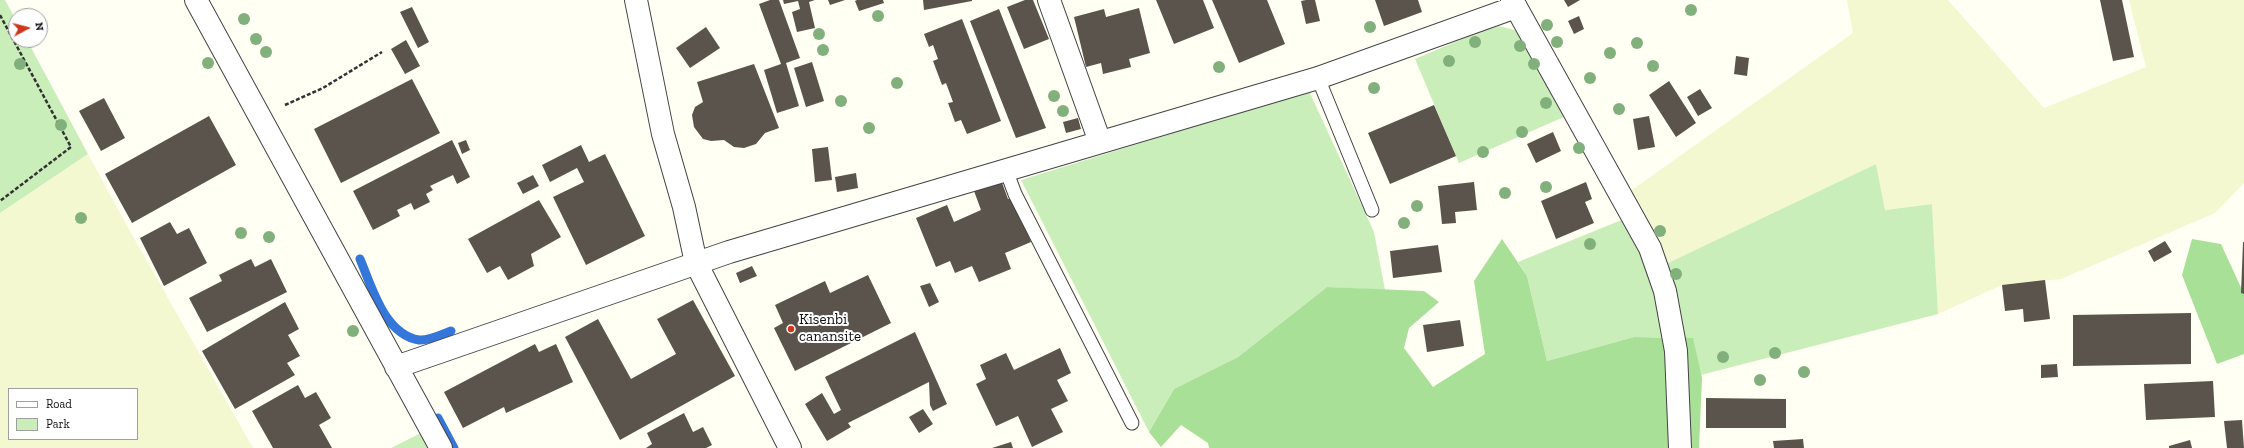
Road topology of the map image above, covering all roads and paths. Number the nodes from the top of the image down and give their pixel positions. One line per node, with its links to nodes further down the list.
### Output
1 (196, 0): 8 (street)
2 (636, 0): 13 (street)
3 (1049, 0): 9 (street)
4 (1514, 3): 7 (street); 18 (street)
5 (0, 15): 11 (path)
6 (382, 52): 8 (path)
7 (1318, 78): 9 (street); 12 (lane)
8 (259, 116): 14 (street)
9 (1100, 142): 10 (street)
10 (1006, 170): 13 (street); 15 (lane)
11 (0, 201)
12 (1372, 210)
13 (696, 263): 14 (street); 17 (street)
14 (396, 366): 16 (street)
15 (1132, 423)
16 (440, 448)
17 (790, 448)
18 (1680, 448)

